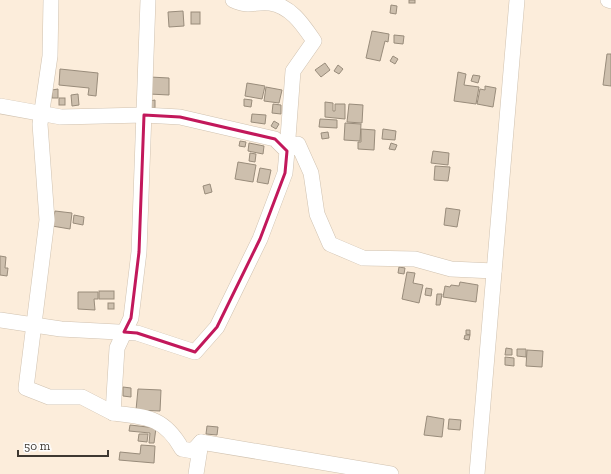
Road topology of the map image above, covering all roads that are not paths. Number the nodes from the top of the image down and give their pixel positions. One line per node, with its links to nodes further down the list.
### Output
1 (51, 0): 6 (street)
2 (148, 0): 7 (street)
3 (233, 0): 8 (street)
4 (517, 0): 9 (street)
5 (0, 106): 6 (street)
6 (41, 113): 7 (street); 11 (street)
7 (144, 115): 8 (street); 12 (street)
8 (287, 151): 9 (street); 12 (street)
9 (494, 271): 17 (street)
10 (0, 320): 11 (street)
11 (34, 325): 12 (street); 13 (street)
12 (124, 332): 13 (street)
13 (113, 413): 14 (street)
14 (201, 442): 15 (street); 16 (street)
15 (196, 474)
16 (391, 474)
17 (477, 474)

